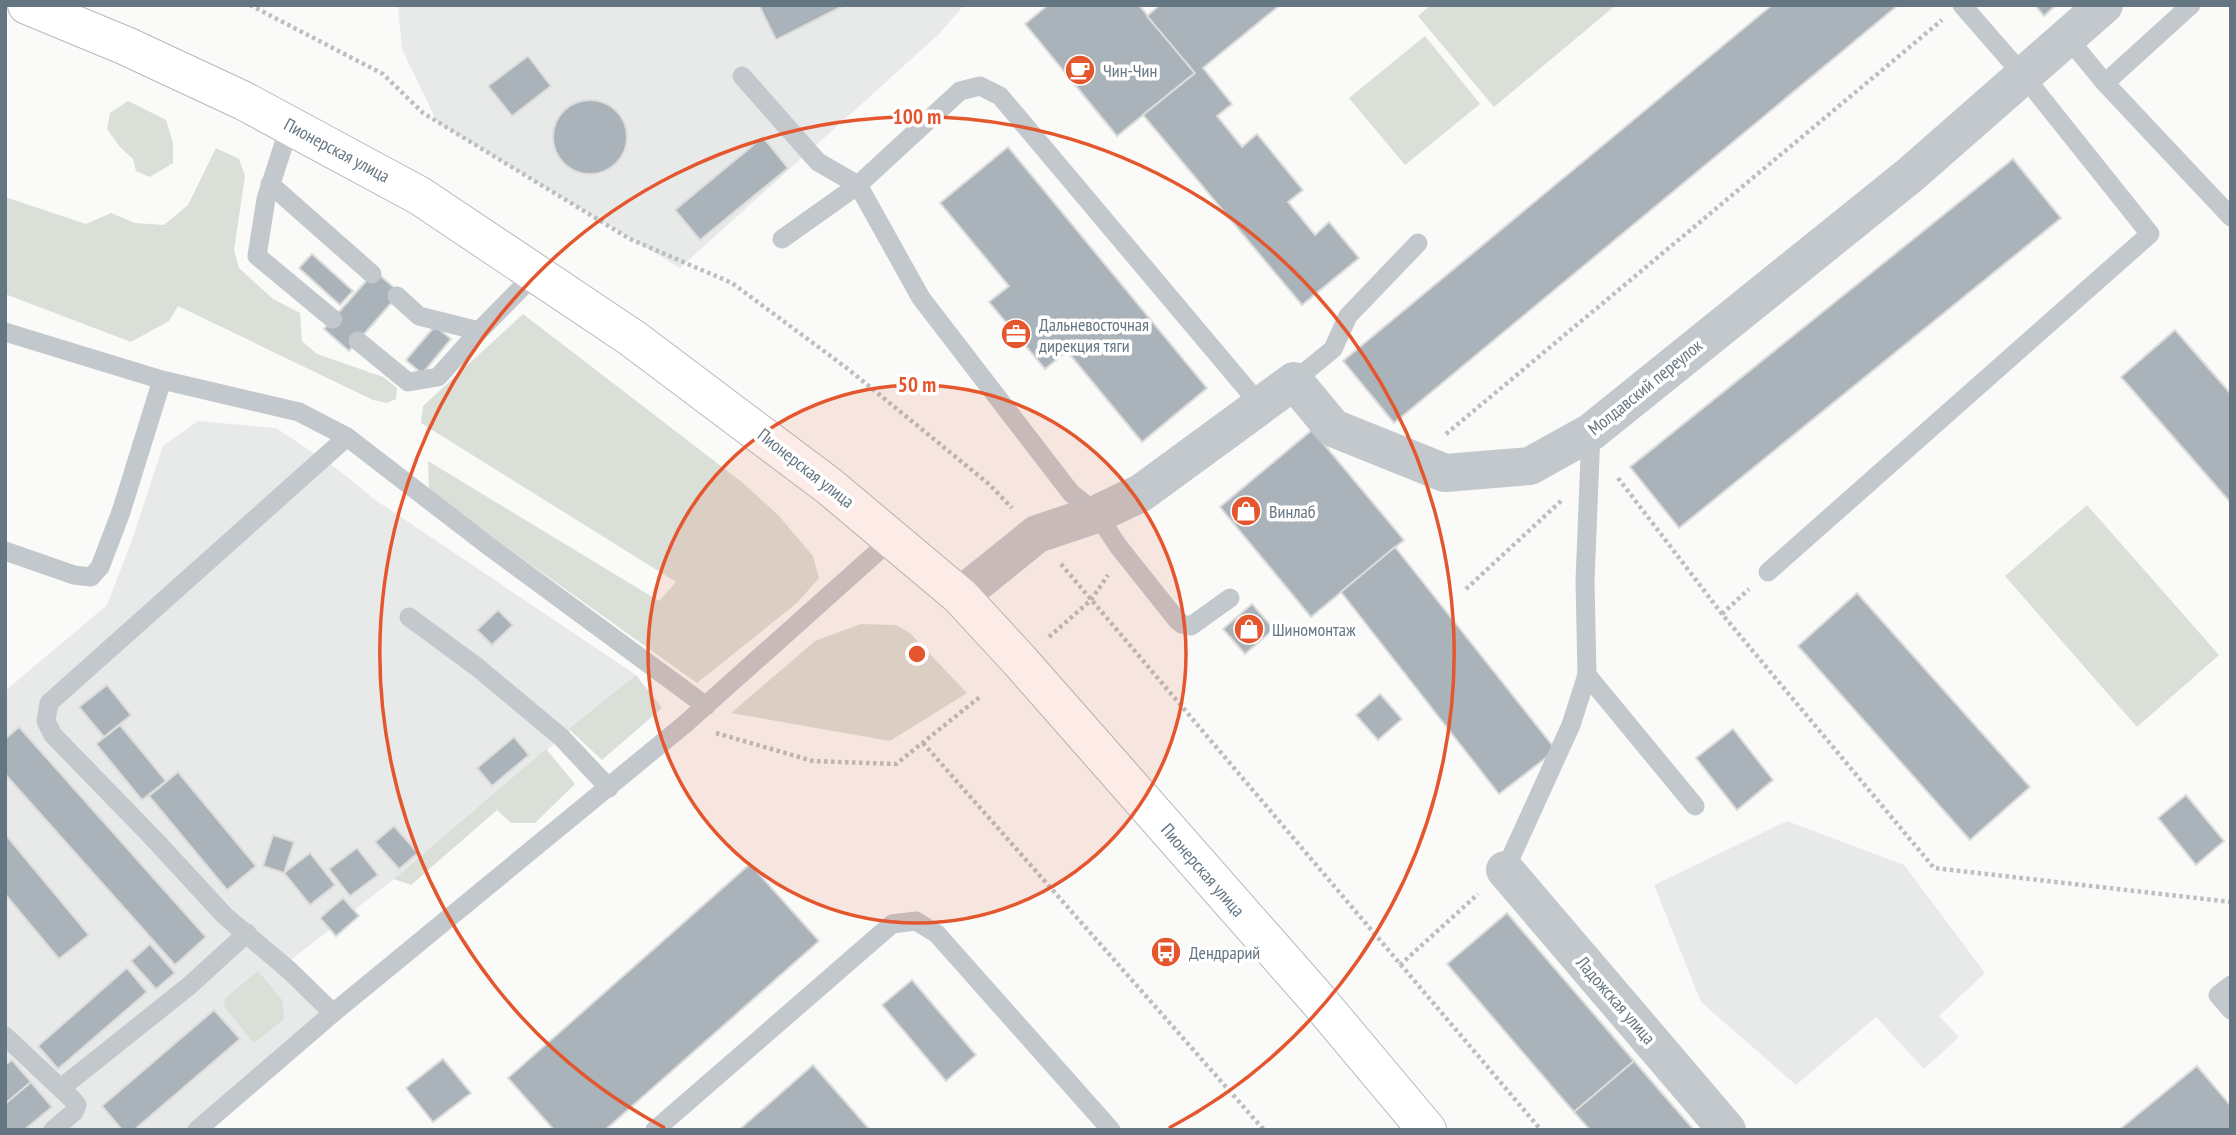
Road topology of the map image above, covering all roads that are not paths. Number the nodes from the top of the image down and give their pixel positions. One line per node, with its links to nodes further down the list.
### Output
1 (27, 5): 9 (main road, Пионерская улица)
2 (2104, 5): 5 (street, Молдавский переулок)
3 (2191, 5): 8 (lane)
4 (1955, 10): 6 (lane)
5 (2067, 37): 6 (street, Молдавский переулок); 8 (lane)
6 (2023, 75): 25 (street, Молдавский переулок); 30 (lane)
7 (742, 76): 11 (lane)
8 (2105, 83): 12 (lane)
9 (290, 124): 10 (lane); 15 (main road, Пионерская улица)
10 (270, 184): 16 (lane); 18 (lane)
11 (858, 186): 13 (lane); 24 (lane); 27 (lane)
12 (2231, 217)
13 (782, 239)
14 (1418, 243): 23 (lane)
15 (537, 272): 19 (lane); 28 (main road, Пионерская улица)
16 (372, 274)
17 (397, 296): 19 (lane)
18 (333, 319)
19 (479, 331): 21 (lane)
20 (5, 332): 22 (lane)
21 (358, 341)
22 (162, 380): 26 (lane); 29 (lane)
23 (1294, 381): 24 (street); 25 (street, Молдавский переулок)
24 (1261, 406): 27 (street)
25 (1591, 432): 34 (lane)
26 (347, 437): 35 (lane); 39 (lane)
27 (1097, 514): 31 (street); 32 (lane)
28 (893, 538): 31 (main road, Пионерская улица); 35 (lane)
29 (5, 551)
30 (1768, 572)
31 (960, 596): 49 (main road, Пионерская улица)
32 (1230, 598)
33 (409, 617): 36 (lane)
34 (1587, 675): 37 (lane); 38 (lane)
35 (706, 706): 36 (lane)
36 (609, 788): 42 (lane)
37 (1695, 806)
38 (1504, 870): 50 (street, Ладожская улица)
39 (247, 933): 42 (lane); 44 (lane)
40 (2231, 985): 41 (lane)
41 (2231, 1010)
42 (333, 1013): 46 (lane)
43 (6, 1038): 44 (lane)
44 (61, 1088): 45 (lane)
45 (53, 1130)
46 (197, 1130)
47 (655, 1130): 48 (lane)
48 (1111, 1130)
49 (1427, 1130)
50 (1727, 1130)

